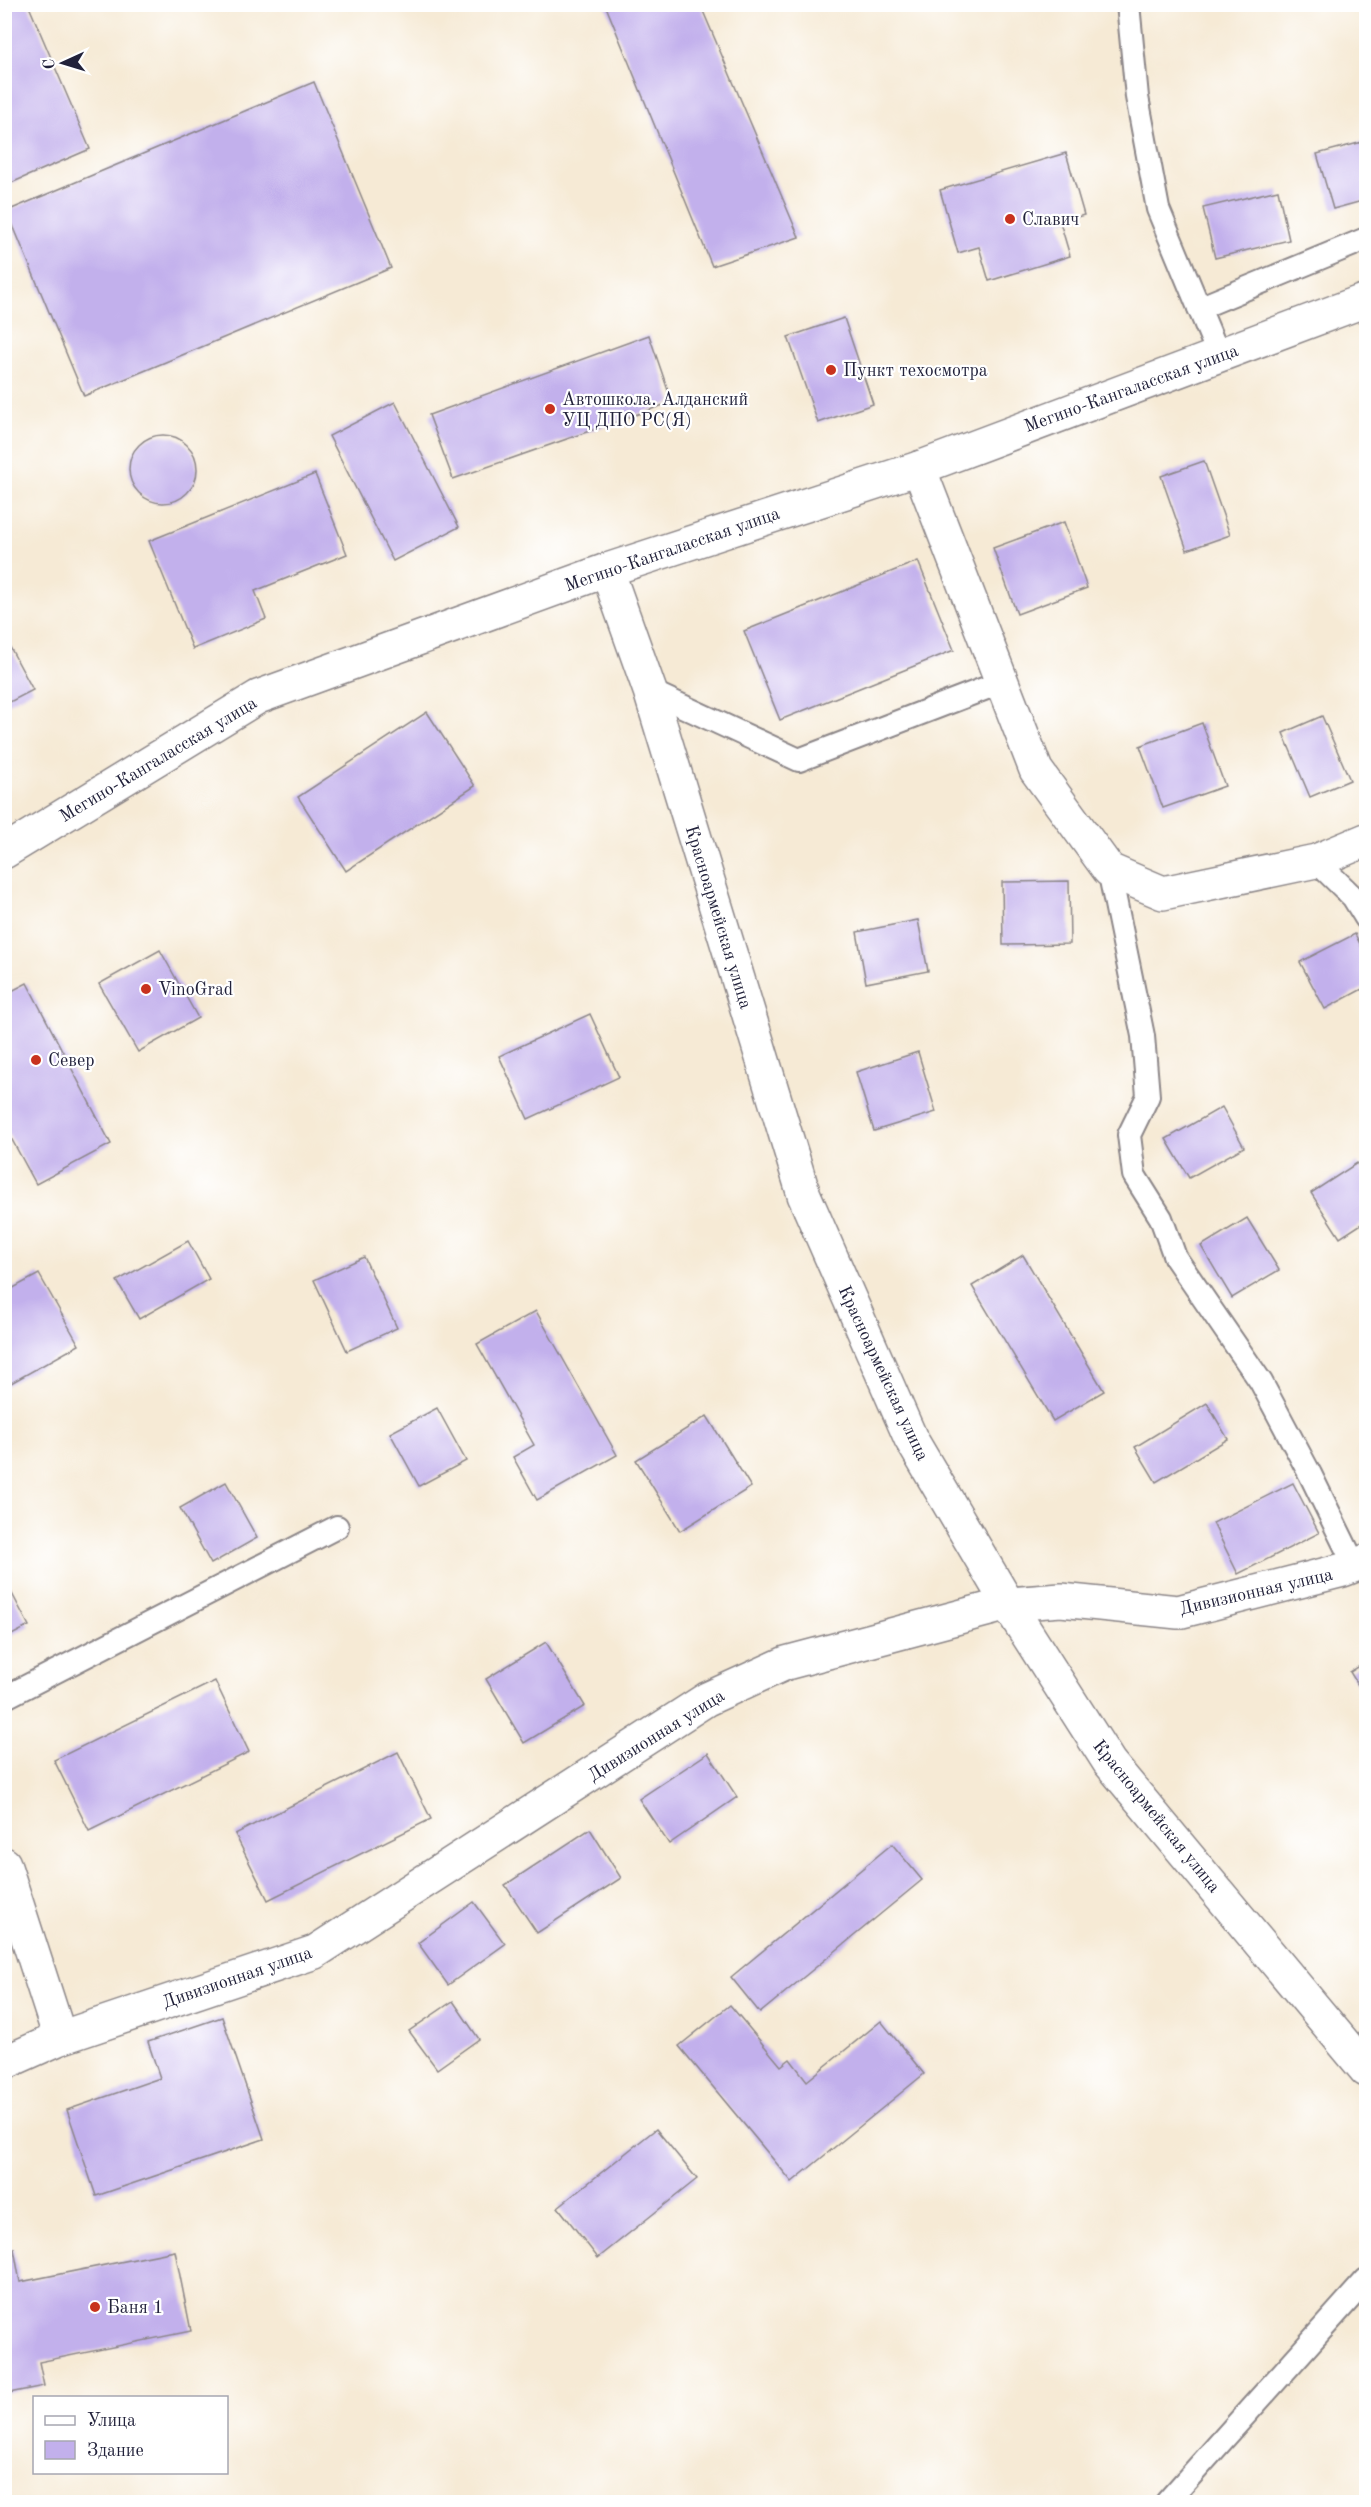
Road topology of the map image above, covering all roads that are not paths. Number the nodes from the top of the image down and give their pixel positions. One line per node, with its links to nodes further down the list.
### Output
1 (1128, 4): 4 (lane)
2 (1366, 239): 4 (lane)
3 (1366, 300): 5 (street, Мегино-Кангаласская улица)
4 (1199, 308): 5 (lane)
5 (1219, 356): 6 (street, Мегино-Кангаласская улица)
6 (919, 468): 7 (street, Мегино-Кангаласская улица); 8 (street)
7 (607, 570): 9 (street, Красноармейская улица); 11 (street, Мегино-Кангаласская улица)
8 (1002, 682): 9 (lane); 13 (street)
9 (650, 691): 17 (street, Красноармейская улица)
10 (1366, 840): 12 (street)
11 (4, 852)
12 (1316, 861): 13 (street); 14 (lane)
13 (1108, 870): 16 (lane)
14 (1366, 918)
15 (337, 1527): 18 (lane)
16 (1361, 1563): 17 (street, Дивизионная улица)
17 (1008, 1604): 20 (street, Дивизионная улица); 22 (street, Красноармейская улица)
18 (4, 1698)
19 (4, 1864): 20 (street)
20 (60, 2038): 21 (street, Дивизионная улица)
21 (4, 2063)
22 (1366, 2070)
23 (1366, 2280): 24 (lane)
24 (1167, 2502)

